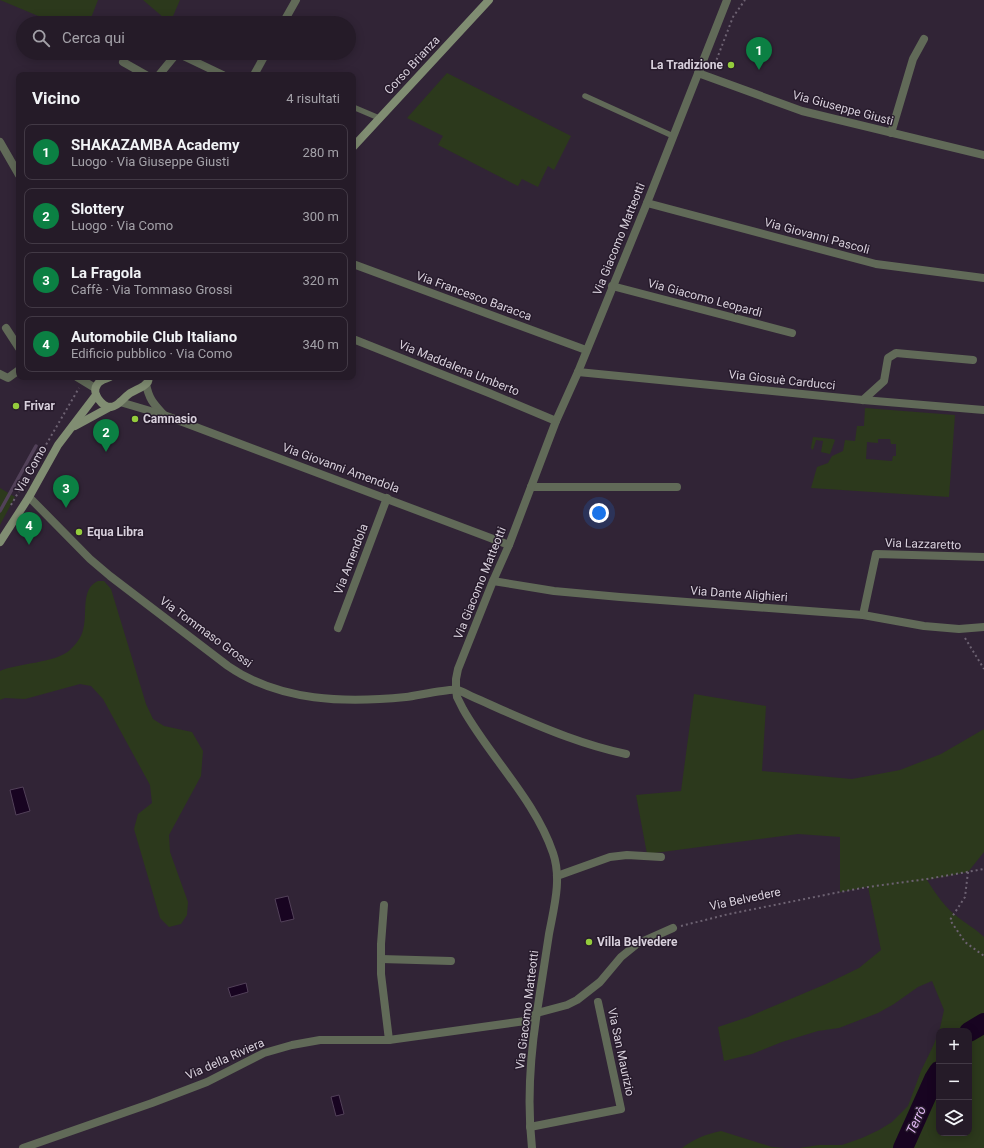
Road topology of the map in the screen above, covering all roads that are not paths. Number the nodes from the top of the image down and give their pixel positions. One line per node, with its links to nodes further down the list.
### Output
1 (296, 0): 4 (street)
2 (489, 0): 17 (main road, Corso Brianza)
3 (727, 0): 14 (street, Via Giacomo Matteotti)
4 (287, 16)
5 (924, 39): 18 (street)
6 (171, 60): 11 (street)
7 (192, 60): 12 (street)
8 (262, 60): 13 (street)
9 (123, 62): 10 (street)
10 (141, 72)
11 (161, 72)
12 (217, 72)
13 (256, 72)
14 (698, 73): 18 (street, Via Giuseppe Giusti); 19 (street, Via Giacomo Matteotti)
15 (585, 96): 19 (lane)
16 (356, 108): 17 (lane)
17 (379, 118): 21 (main road, Corso Brianza)
18 (891, 133): 22 (street, Via Giuseppe Giusti)
19 (673, 136): 24 (street, Via Giacomo Matteotti)
20 (0, 142): 23 (street)
21 (356, 144)
22 (984, 155)
23 (16, 169)
24 (647, 203): 26 (street, Via Giovanni Pascoli); 27 (street, Via Giacomo Matteotti)
25 (356, 265): 32 (street, Via Francesco Baracca)
26 (984, 278)
27 (612, 286): 29 (street, Via Giacomo Leopardi); 32 (street, Via Giacomo Matteotti)
28 (6, 328): 31 (street)
29 (792, 333)
30 (356, 340): 46 (street, Via Maddalena Umberto)
31 (16, 343)
32 (586, 350): 35 (street, Via Giacomo Matteotti)
33 (973, 360): 41 (street)
34 (16, 372): 36 (street)
35 (578, 372): 41 (street, Via Giosuè Carducci); 46 (street, Via Giacomo Matteotti)
36 (0, 374)
37 (81, 380): 40 (street)
38 (102, 380): 40 (main road, Via Como)
39 (147, 380): 42 (main road, Via Como); 45 (street, Via Giovanni Amendola)
40 (96, 392): 43 (main road); 47 (main road, Via Como)
41 (863, 400): 44 (street, Via Giosuè Carducci)
42 (120, 402): 43 (main road, Via Como); 45 (street, Via Giovanni Amendola)
43 (110, 407): 47 (main road, Via Como)
44 (984, 410)
45 (164, 415): 51 (street, Via Giovanni Amendola)
46 (556, 420): 48 (street, Via Giacomo Matteotti)
47 (71, 429): 50 (main road, Via Como)
48 (531, 487): 49 (street); 53 (street, Via Giacomo Matteotti)
49 (676, 487)
50 (29, 497): 52 (main road, Via Como); 59 (street, Via Tommaso Grossi)
51 (387, 498): 53 (street, Via Giovanni Amendola); 58 (street, Via Amendola)
52 (1, 538)
53 (509, 545): 55 (street, Via Giacomo Matteotti)
54 (984, 557): 56 (street, Via Lazzaretto)
55 (493, 581): 56 (street, Via Dante Alighieri); 59 (street, Via Giacomo Matteotti)
56 (864, 615): 57 (street, Via Dante Alighieri)
57 (984, 627)
58 (338, 628)
59 (456, 689): 60 (street); 62 (street, Via Giacomo Matteotti)
60 (626, 754)
61 (661, 857): 62 (street)
62 (557, 876): 68 (street, Via Giacomo Matteotti)
63 (384, 905): 65 (street)
64 (673, 928): 68 (street)
65 (381, 959): 66 (street); 69 (street)
66 (451, 961)
67 (598, 1002): 70 (street, Via San Maurizio)
68 (537, 1013): 69 (street, Via della Riviera); 70 (street, Via Giacomo Matteotti)
69 (389, 1040): 71 (street, Via della Riviera)
70 (530, 1127): 72 (street, Via Giacomo Matteotti)
71 (23, 1148)
72 (532, 1148)

